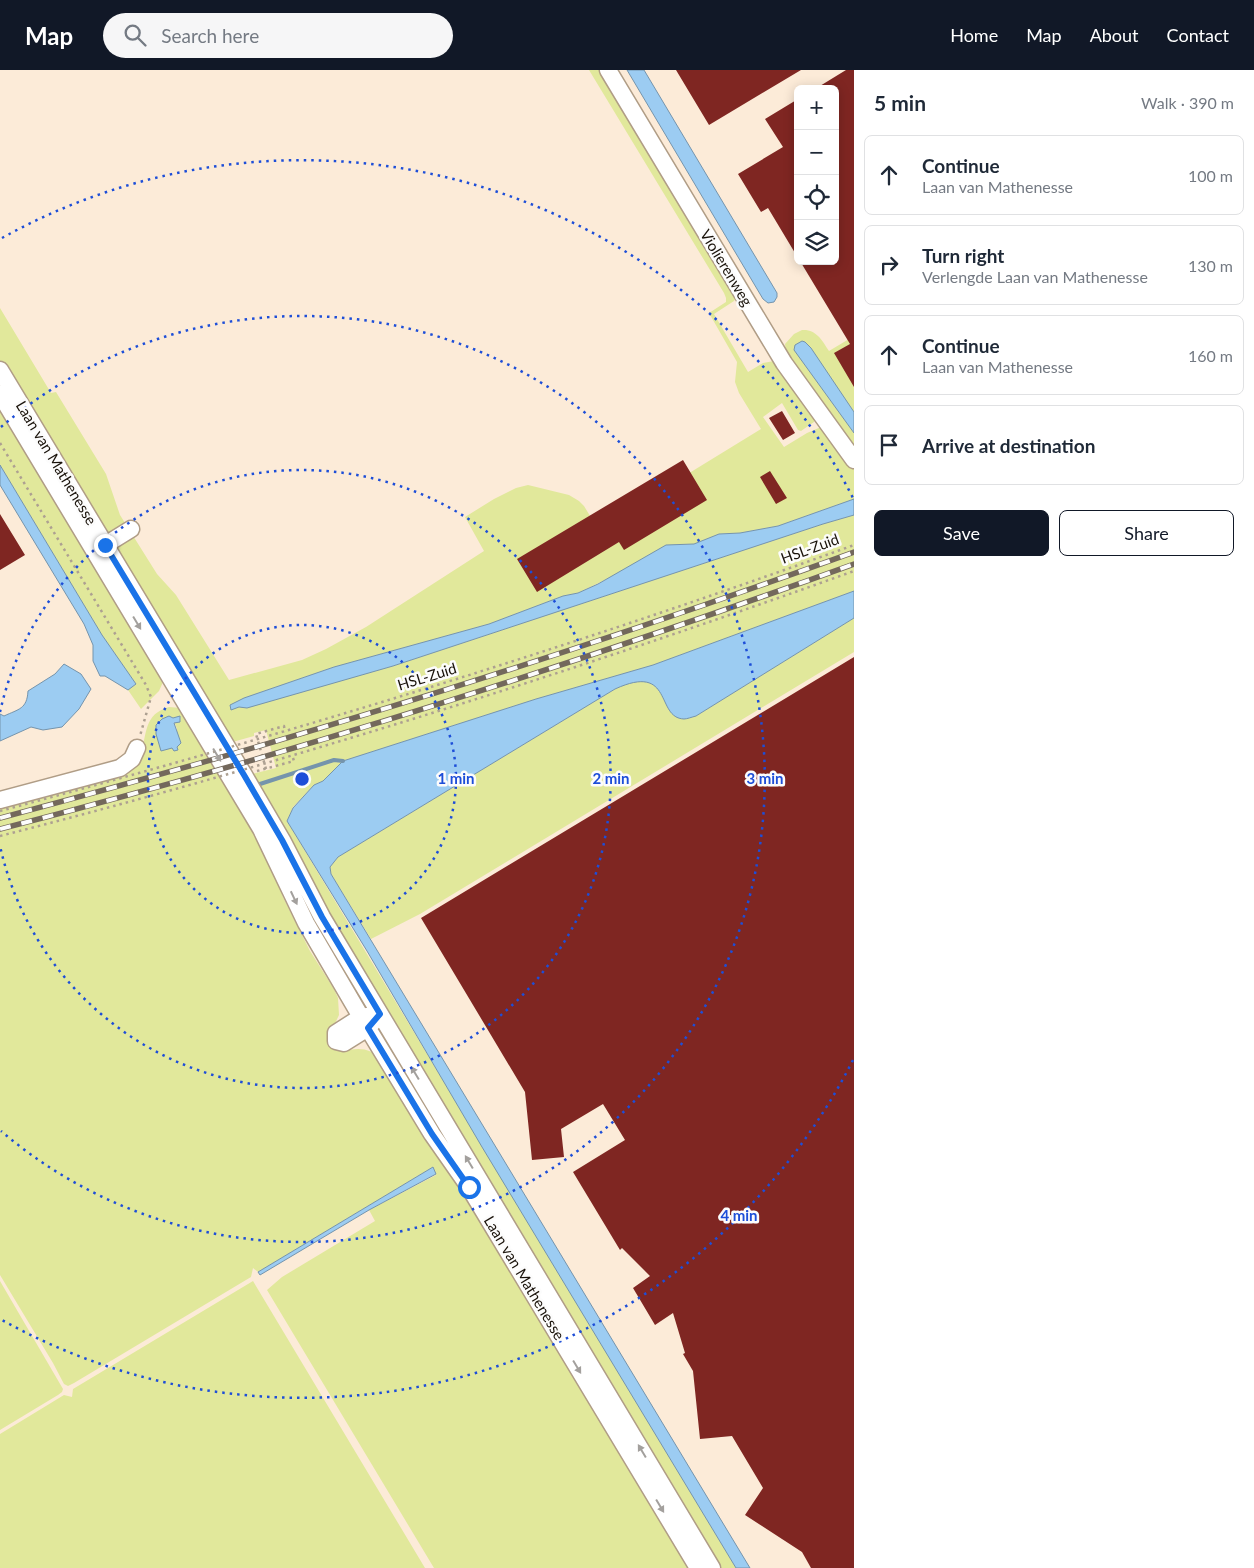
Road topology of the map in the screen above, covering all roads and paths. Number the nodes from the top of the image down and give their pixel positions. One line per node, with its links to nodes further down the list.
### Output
1 (608, 70): 5 (street, Violierenweg)
2 (0, 370): 8 (street, Laan van Mathenesse)
3 (0, 394): 8 (street, Laan van Mathenesse)
4 (0, 442): 11 (path)
5 (854, 460)
6 (131, 529): 8 (street)
7 (854, 545): 10 (path, HSL-Zuid, bridge)
8 (100, 548): 16 (street, Laan van Mathenesse); 17 (street, Laan van Mathenesse, one-way to 17)
9 (854, 571): 12 (path, bridge)
10 (285, 732): 12 (path); 14 (path, HSL-Zuid, bridge)
11 (137, 748): 13 (street)
12 (292, 755): 15 (path, bridge)
13 (0, 800)
14 (0, 811)
15 (0, 836)
16 (380, 1014): 17 (street); 19 (street, Laan van Mathenesse, one-way to 16)
17 (365, 1023): 18 (street, Laan van Mathenesse, one-way to 18)
18 (698, 1568)
19 (712, 1568)

